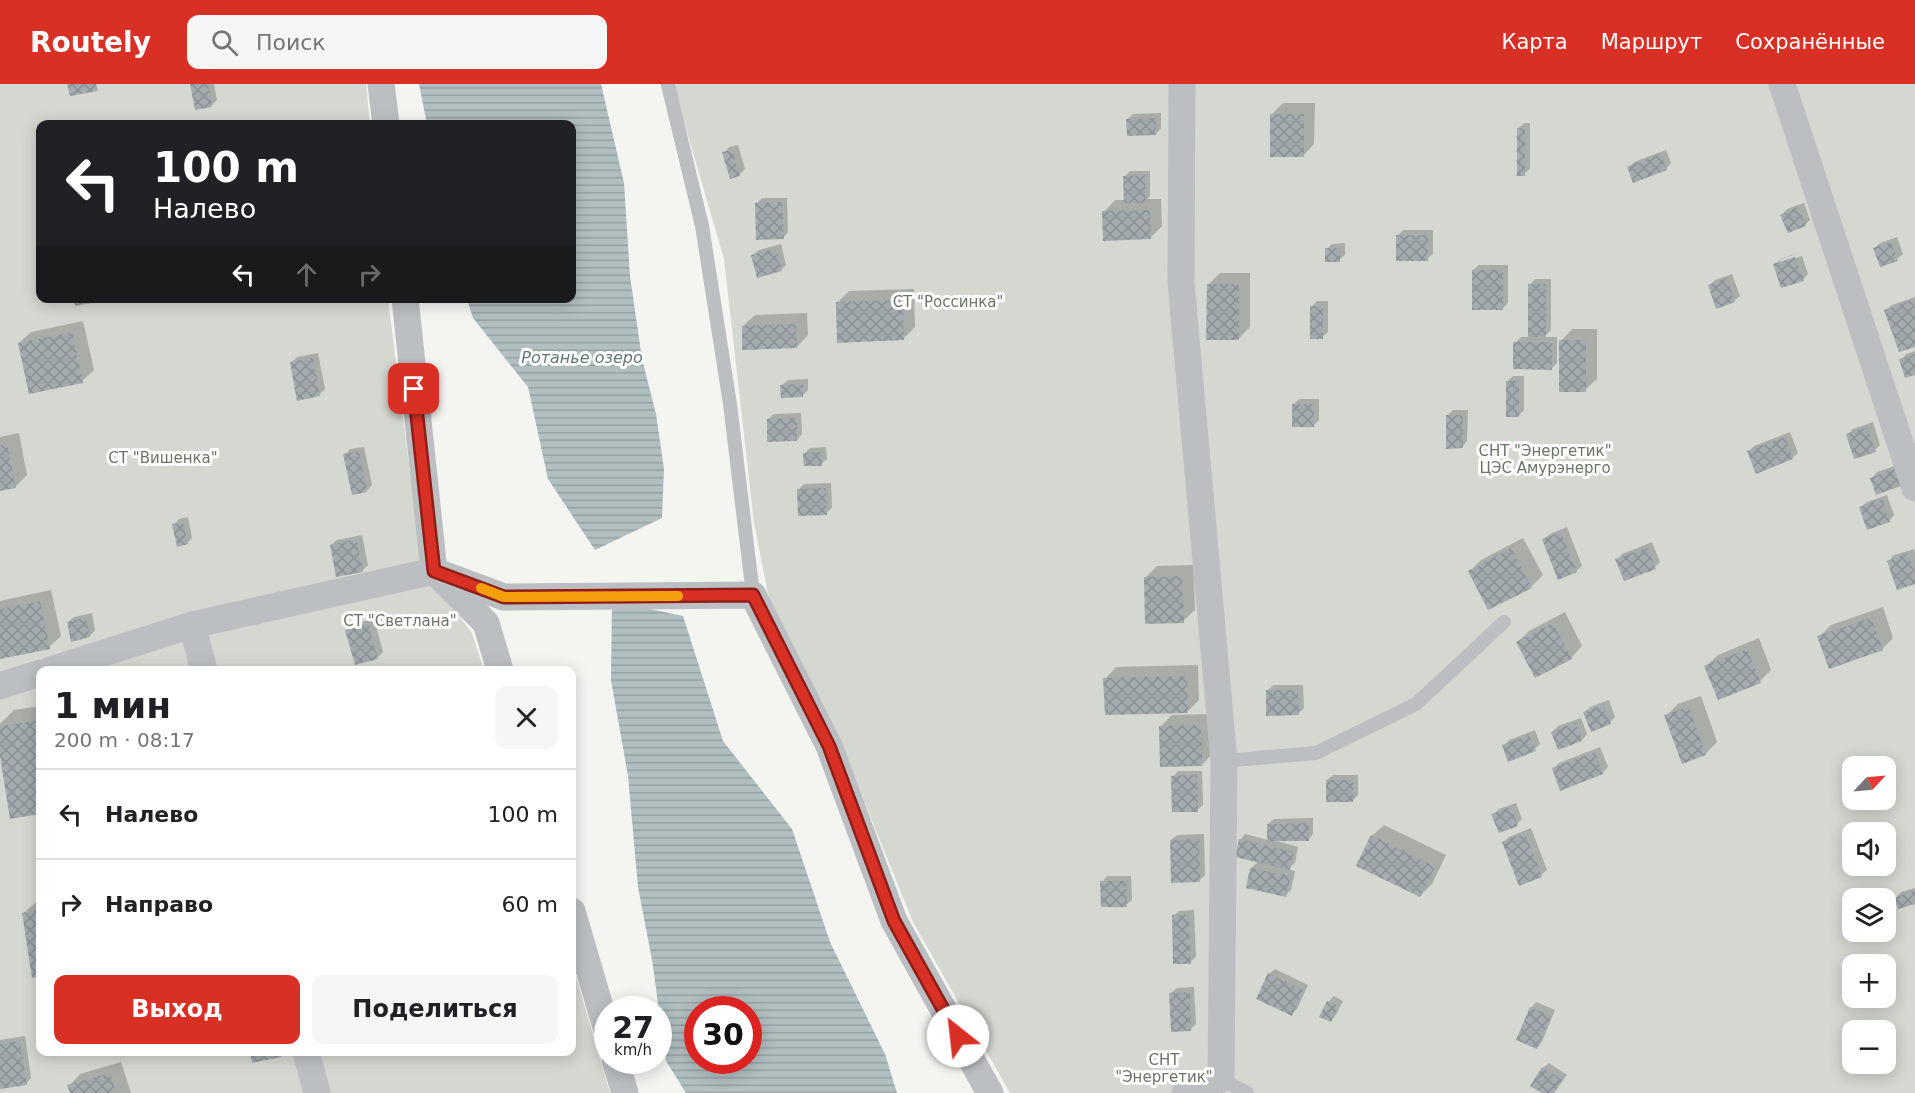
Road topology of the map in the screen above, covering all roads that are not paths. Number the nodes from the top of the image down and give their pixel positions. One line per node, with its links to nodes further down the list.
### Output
1 (381, 84): 5 (street)
2 (1182, 84): 17 (street)
3 (1782, 84): 7 (street)
4 (668, 86): 9 (lane)
5 (386, 120)
6 (406, 303): 8 (street)
7 (1915, 488)
8 (434, 571): 9 (street); 11 (street); 14 (street)
9 (753, 595): 25 (street)
10 (1504, 622): 17 (lane)
11 (192, 626): 12 (street); 13 (street)
12 (63, 666)
13 (203, 666)
14 (499, 666)
15 (36, 675): 16 (street)
16 (0, 686)
17 (1224, 761): 22 (street)
18 (576, 925): 19 (street)
19 (597, 996)
20 (307, 1056): 23 (street)
21 (619, 1074): 24 (street)
22 (1221, 1079): 26 (street); 27 (lane)
23 (317, 1093)
24 (625, 1093)
25 (990, 1093)
26 (1185, 1093)
27 (1247, 1093)

